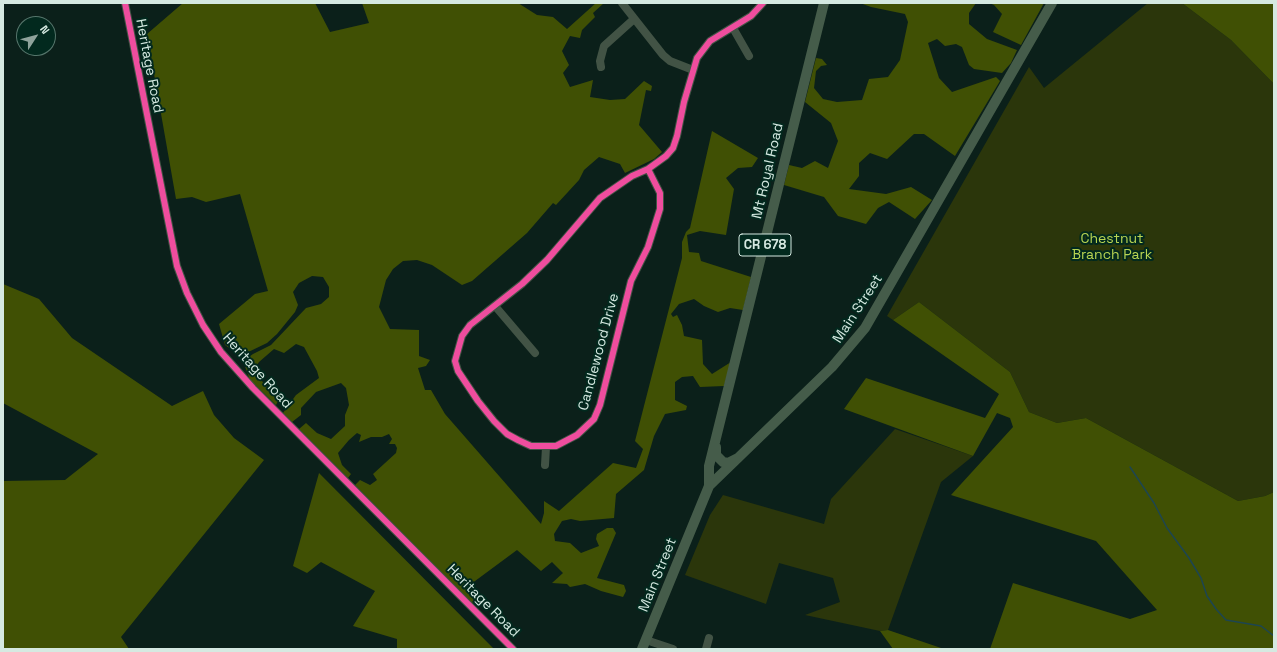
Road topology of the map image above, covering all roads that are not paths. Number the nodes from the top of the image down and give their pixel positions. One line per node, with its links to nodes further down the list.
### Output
1 (124, 3): 21 (street, Heritage Road)
2 (622, 3): 6 (street)
3 (763, 3): 7 (street, Candlewood Drive)
4 (824, 3): 14 (main road, Mt Royal Road / CR 678)
5 (1052, 3): 16 (main road, Main Street)
6 (634, 19): 9 (street); 10 (street)
7 (732, 28): 8 (street); 10 (street, Candlewood Drive)
8 (749, 56)
9 (601, 68)
10 (694, 70): 11 (street, Candlewood Drive)
11 (648, 169): 12 (street, Candlewood Drive); 15 (street, Candlewood Drive)
12 (495, 306): 13 (street); 15 (street, Candlewood Drive)
13 (535, 353)
14 (716, 441): 16 (main road); 18 (main road, Mt Royal Road / CR 678)
15 (546, 447): 17 (street)
16 (747, 451): 18 (main road, Main Street)
17 (545, 465)
18 (709, 486): 20 (main road, Main Street)
19 (709, 638): 23 (street)
20 (644, 646): 22 (street)
21 (513, 649)
22 (673, 649)
23 (706, 649)

